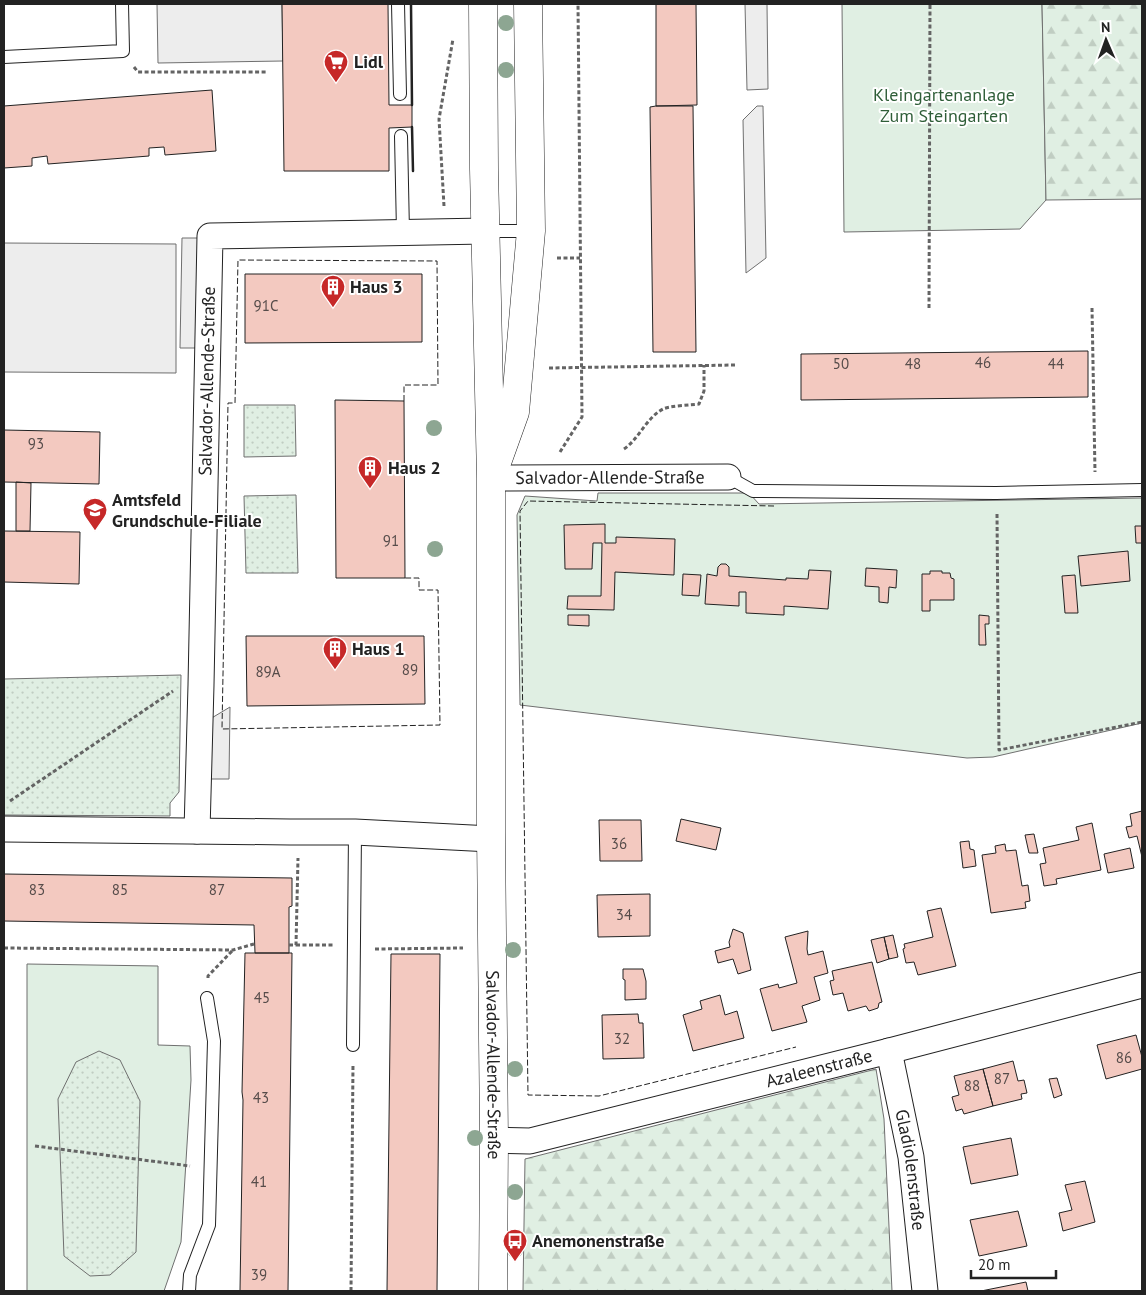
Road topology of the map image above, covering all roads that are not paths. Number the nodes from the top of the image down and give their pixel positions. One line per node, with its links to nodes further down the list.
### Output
1 (122, 4): 5 (lane)
2 (398, 4): 6 (lane)
3 (483, 4): 8 (main road, Salvador-Allende-Straße)
4 (528, 4): 9 (main road, Salvador-Allende-Straße)
5 (4, 57)
6 (400, 94)
7 (401, 136): 10 (lane)
8 (485, 231): 9 (lane, Salvador-Allende-Straße); 10 (street, Salvador-Allende-Straße); 12 (main road, Salvador-Allende-Straße)
9 (531, 231): 12 (main road, Salvador-Allende-Straße)
10 (403, 232): 15 (street, Salvador-Allende-Straße)
11 (728, 477): 12 (street, Salvador-Allende-Straße); 13 (lane)
12 (491, 478): 17 (main road, Salvador-Allende-Straße)
13 (1142, 490)
14 (4, 829): 15 (street)
15 (197, 831): 16 (street)
16 (355, 832): 17 (street); 20 (lane)
17 (491, 838): 22 (main road, Salvador-Allende-Straße)
18 (1142, 985): 21 (street, Azaleenstraße)
19 (207, 998): 23 (lane)
20 (353, 1045)
21 (889, 1051): 22 (street, Azaleenstraße); 25 (street, Gladiolenstraße)
22 (494, 1140): 24 (main road, Salvador-Allende-Straße)
23 (188, 1291)
24 (492, 1291)
25 (925, 1291)

